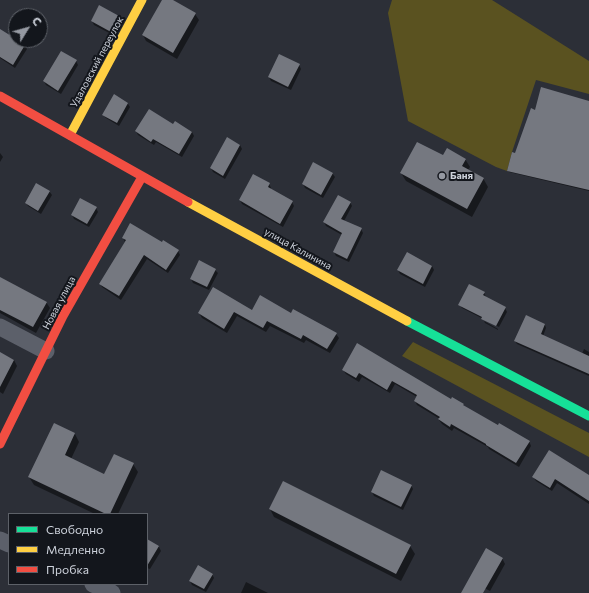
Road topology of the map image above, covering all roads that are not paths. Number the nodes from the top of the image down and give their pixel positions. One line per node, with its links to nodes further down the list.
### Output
1 (142, 0): 3 (main road, Удаловский переулок)
2 (0, 96): 3 (main road, улица Калинина)
3 (70, 135): 4 (main road, улица Калинина)
4 (142, 177): 6 (main road, Новая улица); 7 (main road, улица Калинина)
5 (0, 327): 6 (street)
6 (46, 352): 8 (main road, Новая улица)
7 (589, 416)
8 (0, 444)
9 (95, 585): 10 (street)
10 (112, 593)

